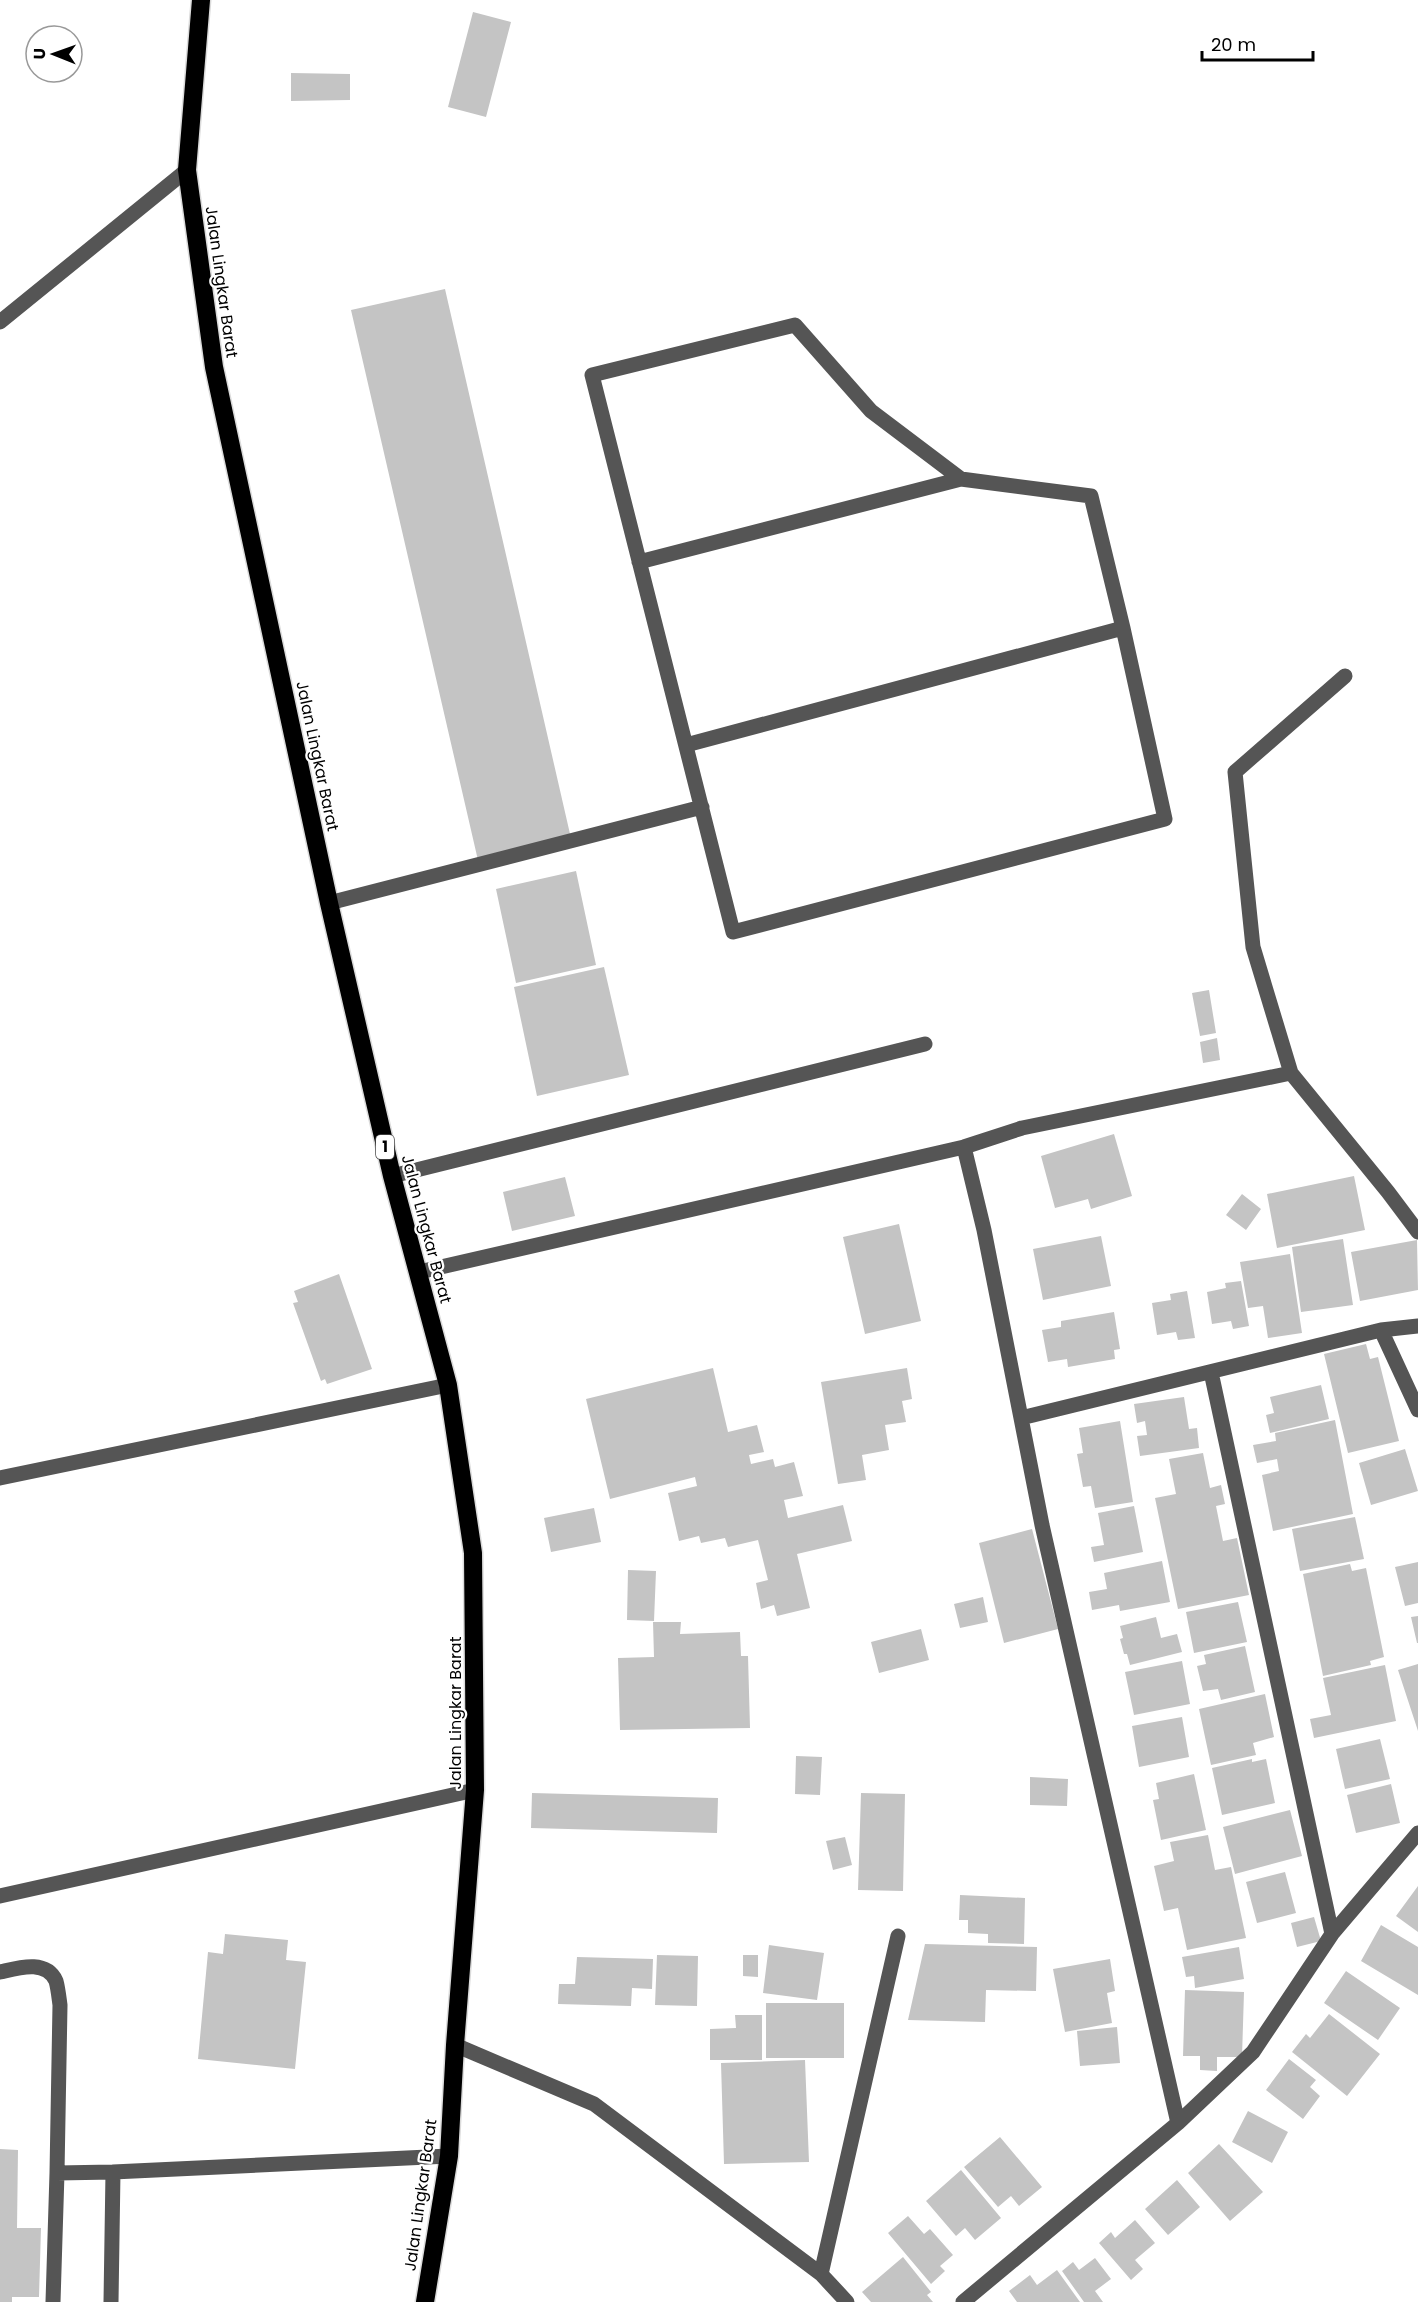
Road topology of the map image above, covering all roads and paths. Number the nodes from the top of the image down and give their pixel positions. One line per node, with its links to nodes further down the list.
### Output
1 (201, 0): 2 (highway, Jalan Lingkar Barat / 1)
2 (187, 170): 3 (street); 10 (highway, Jalan Lingkar Barat / 1)
3 (0, 322)
4 (961, 479): 5 (street); 5 (street); 6 (street)
5 (639, 562): 8 (street)
6 (1123, 628): 8 (street); 9 (street)
7 (1345, 676): 12 (street)
8 (686, 745): 9 (street)
9 (702, 807): 10 (street)
10 (330, 903): 14 (highway, Jalan Lingkar Barat / 1)
11 (925, 1044): 14 (street)
12 (1291, 1073): 13 (street); 15 (street)
13 (964, 1147): 16 (street); 22 (street)
14 (392, 1176): 16 (highway, Jalan Lingkar Barat / 1)
15 (1418, 1232)
16 (419, 1272): 20 (highway, Jalan Lingkar Barat / 1)
17 (1418, 1326): 18 (street)
18 (1381, 1330): 19 (street); 21 (street)
19 (1211, 1372): 22 (street); 27 (street)
20 (448, 1385): 23 (street); 24 (highway, Jalan Lingkar Barat / 1)
21 (1418, 1410)
22 (1021, 1418): 31 (street)
23 (0, 1478)
24 (475, 1790): 26 (street); 30 (highway, Jalan Lingkar Barat / 1)
25 (1418, 1833): 27 (street)
26 (0, 1896)
27 (1332, 1934): 31 (street)
28 (898, 1936): 35 (street)
29 (0, 1972): 34 (street)
30 (455, 2045): 32 (highway, Jalan Lingkar Barat / 1); 35 (street)
31 (1178, 2123): 40 (street)
32 (449, 2156): 33 (street); 38 (highway, Jalan Lingkar Barat / 1)
33 (113, 2172): 34 (street); 37 (street)
34 (57, 2173): 36 (street)
35 (821, 2274): 39 (street)
36 (53, 2302)
37 (111, 2302)
38 (425, 2302)
39 (846, 2302)
40 (963, 2302)

